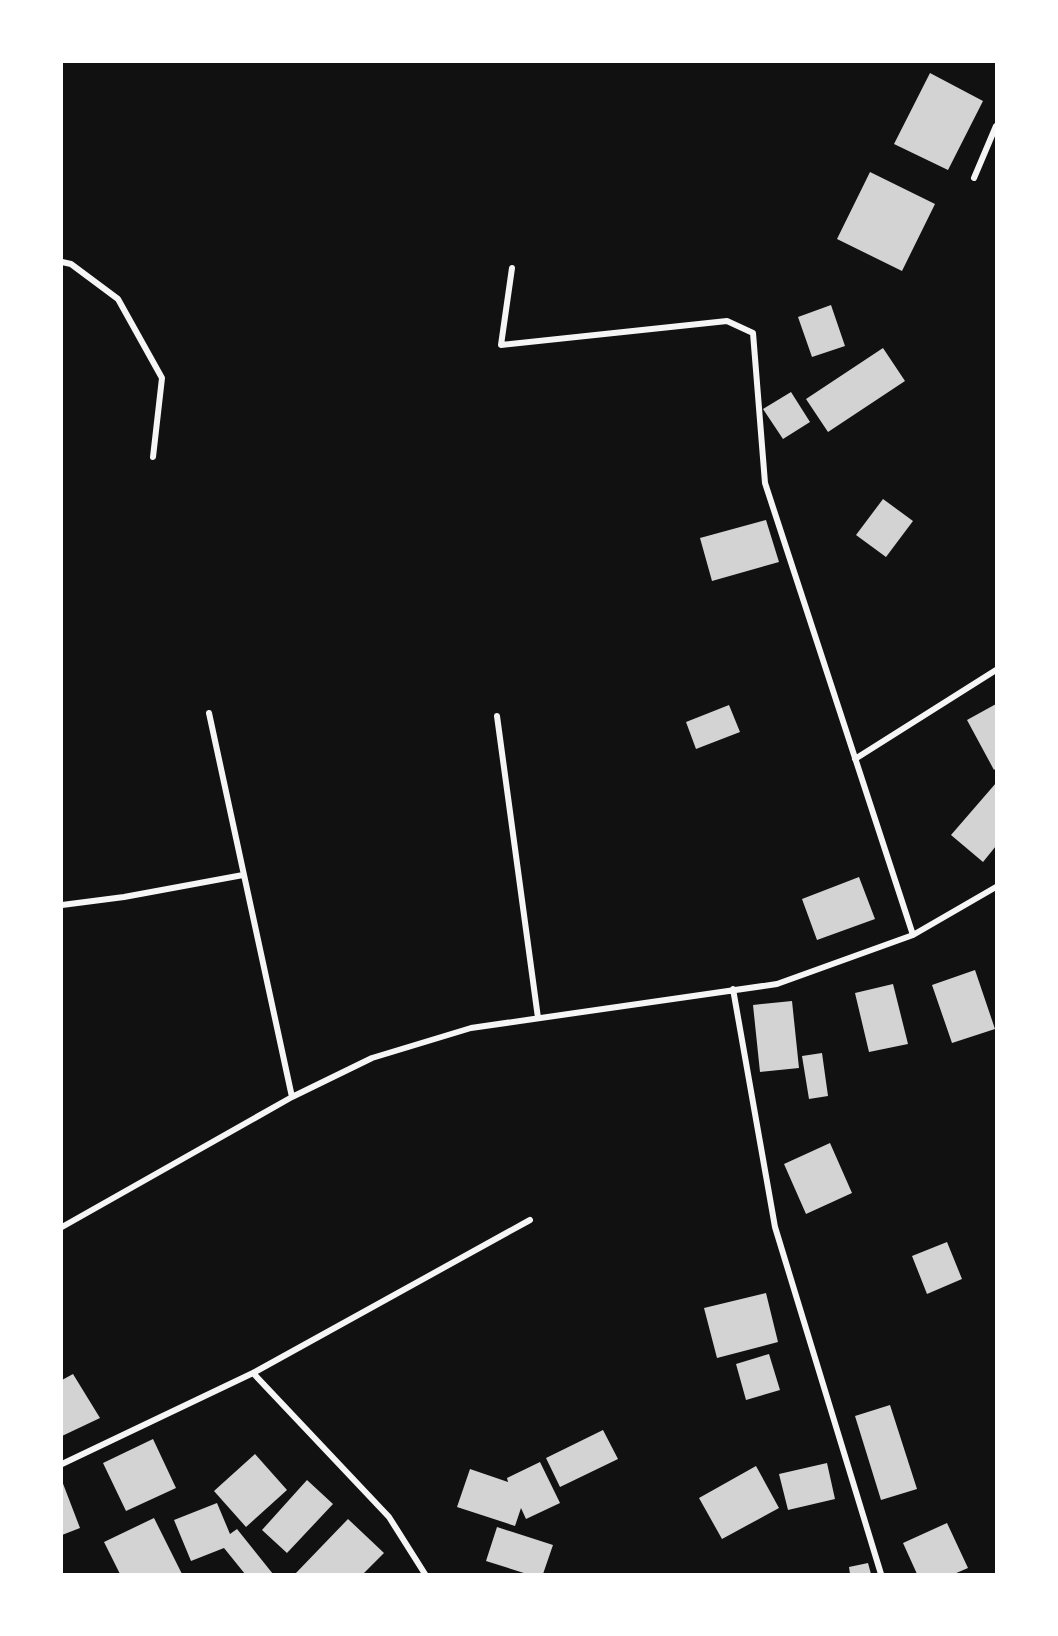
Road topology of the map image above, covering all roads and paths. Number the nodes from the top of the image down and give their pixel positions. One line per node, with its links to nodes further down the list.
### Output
1 (996, 126): 2 (street)
2 (974, 178)
3 (62, 262): 5 (street)
4 (512, 268): 9 (street)
5 (153, 457)
6 (996, 670): 9 (street)
7 (208, 713): 10 (street)
8 (497, 716): 15 (street)
9 (855, 759): 13 (street)
10 (243, 875): 12 (street); 16 (street)
11 (996, 887): 13 (street)
12 (62, 905)
13 (913, 935): 14 (street)
14 (734, 989): 15 (street); 22 (street)
15 (538, 1018): 16 (street)
16 (292, 1096): 18 (street)
17 (530, 1220): 19 (street)
18 (62, 1227)
19 (253, 1373): 20 (street); 21 (street)
20 (62, 1464)
21 (425, 1575)
22 (881, 1575)

